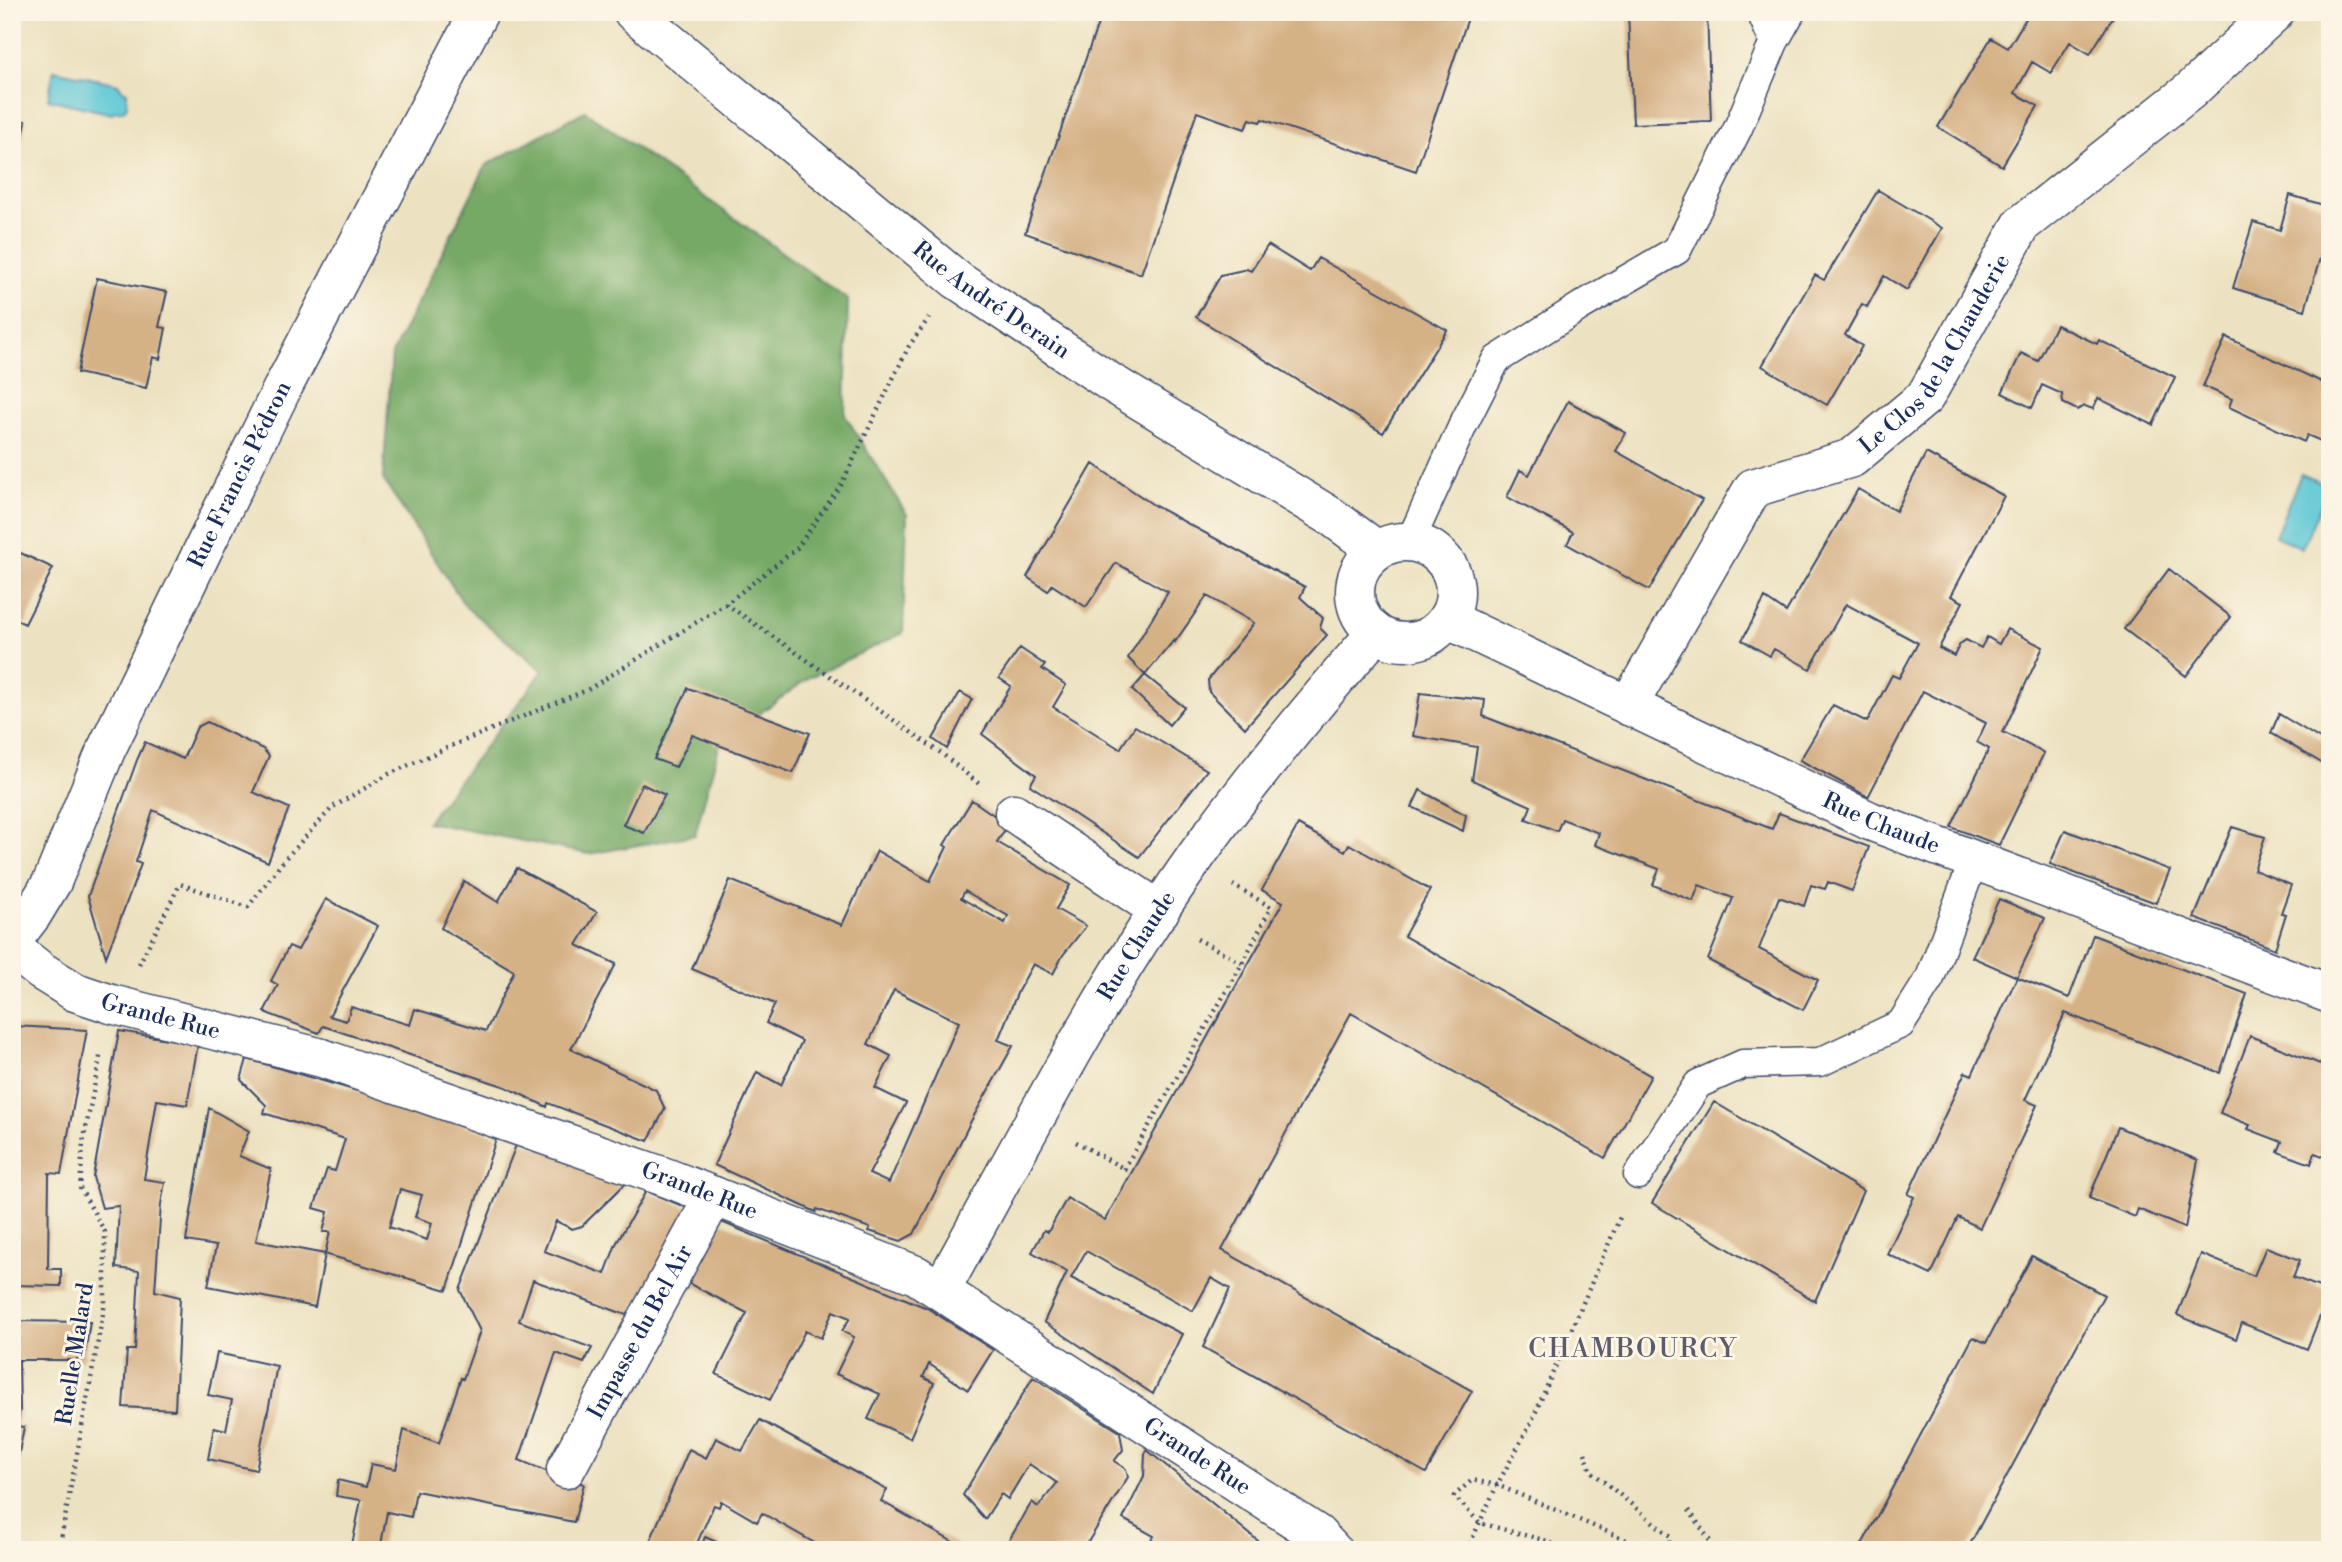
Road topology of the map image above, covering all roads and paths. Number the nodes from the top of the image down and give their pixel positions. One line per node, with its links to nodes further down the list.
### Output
1 (479, 12): 17 (street, Rue Francis Pédron)
2 (633, 12): 7 (street, Rue André Derain)
3 (1761, 12): 6 (lane)
4 (1791, 12): 6 (lane)
5 (2275, 12): 12 (street, Le Clos de la Chauderie)
6 (1774, 43): 8 (lane)
7 (957, 281): 8 (street, Rue André Derain); 9 (path)
8 (1394, 546): 10 (street); 11 (street)
9 (726, 604): 13 (path); 22 (path, Ruelle Malard)
10 (1447, 619): 11 (street); 12 (street, Rue Chaude)
11 (1376, 633): 16 (street, Rue Chaude)
12 (1628, 706): 14 (street, Rue Chaude)
13 (1014, 813): 16 (street)
14 (1974, 860): 21 (street, Rue Chaude); 26 (lane)
15 (1246, 893): 20 (path)
16 (1160, 911): 23 (street, Rue Chaude)
17 (12, 941)
18 (12, 948): 22 (street, Grande Rue)
19 (1213, 948): 20 (path)
20 (1244, 964): 24 (path)
21 (2330, 994)
22 (118, 1005): 27 (street, Grande Rue); 34 (path, Ruelle Malard)
23 (1035, 1120): 24 (path); 28 (street, Rue Chaude)
24 (1125, 1169): 25 (path)
25 (1130, 1172)
26 (1638, 1175): 31 (path)
27 (714, 1196): 28 (street, Grande Rue); 30 (street, Impasse du Bel Air)
28 (941, 1290): 35 (street, Grande Rue)
29 (1585, 1453): 39 (path)
30 (566, 1469)
31 (1497, 1485): 33 (path); 33 (path); 38 (path)
32 (1689, 1510): 40 (path)
33 (1480, 1523): 36 (path); 37 (path)
34 (59, 1550)
35 (1332, 1550)
36 (1467, 1550)
37 (1565, 1550)
38 (1650, 1550)
39 (1669, 1550)
40 (1716, 1550)

